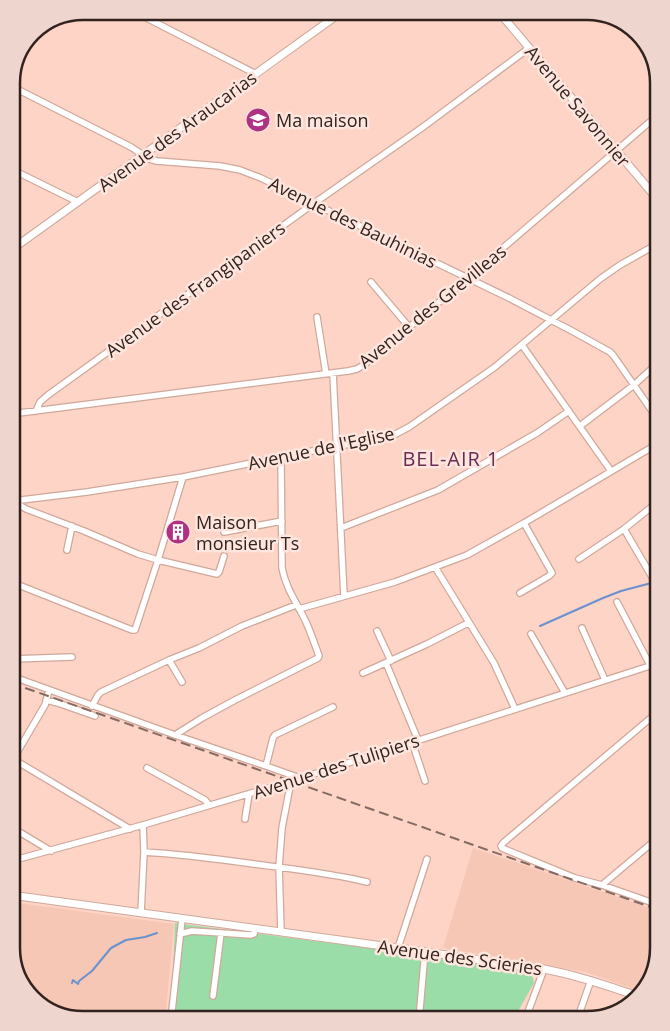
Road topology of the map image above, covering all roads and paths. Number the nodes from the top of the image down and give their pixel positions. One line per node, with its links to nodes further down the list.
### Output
1 (150, 20): 5 (street)
2 (331, 20): 5 (street, Avenue des Araucarias)
3 (506, 20): 4 (street, Avenue Savonnier)
4 (529, 48): 8 (street, Avenue Savonnier); 13 (street, Avenue des Frangipaniers)
5 (256, 74): 9 (street, Avenue des Araucarias)
6 (20, 91): 9 (street, Avenue des Bauhinias)
7 (650, 122): 8 (street, Avenue des Grevilleas)
8 (617, 151): 11 (street, Avenue Savonnier); 16 (street, Avenue des Grevilleas)
9 (143, 155): 12 (street, Avenue des Araucarias); 13 (street, Avenue des Bauhinias)
10 (20, 173): 12 (street)
11 (650, 190)
12 (78, 202): 14 (street, Avenue des Araucarias)
13 (313, 204): 16 (street, Avenue des Bauhinias); 27 (street, Avenue des Frangipaniers)
14 (20, 244)
15 (650, 248): 19 (street, Avenue de l'Eglise)
16 (468, 278): 19 (street, Avenue des Bauhinias); 20 (street, Avenue des Grevilleas)
17 (371, 282): 20 (street)
18 (317, 317): 24 (street)
19 (551, 320): 21 (street, Avenue de l'Eglise); 25 (street, Avenue des Bauhinias)
20 (409, 327): 23 (street, Avenue des Grevilleas)
21 (522, 345): 28 (street); 31 (street, Avenue de l'Eglise)
22 (650, 370): 25 (street)
23 (333, 373): 24 (street, Avenue des Grevilleas); 31 (street)
24 (326, 374): 27 (street, Avenue des Grevilleas)
25 (634, 385): 26 (street, Avenue des Bauhinias); 30 (street)
26 (650, 408)
27 (36, 410): 29 (street, Avenue des Grevilleas)
28 (569, 412): 30 (street); 42 (street)
29 (20, 413)
30 (580, 426): 34 (street)
31 (338, 447): 33 (street, Avenue de l'Eglise); 42 (street)
32 (650, 448): 34 (street)
33 (281, 457): 35 (street, Avenue de l'Eglise); 39 (street)
34 (611, 471): 40 (street)
35 (183, 477): 36 (street, Avenue de l'Eglise); 48 (street)
36 (20, 500)
37 (20, 506): 41 (street)
38 (650, 508): 43 (street)
39 (282, 521): 44 (street); 55 (street)
40 (524, 524): 49 (street); 52 (street)
41 (72, 526): 45 (street); 48 (street)
42 (341, 528): 53 (street)
43 (624, 529): 47 (street); 50 (street)
44 (224, 532)
45 (67, 550)
46 (224, 556): 48 (street)
47 (579, 559)
48 (158, 560): 51 (street)
49 (435, 567): 53 (street); 56 (street)
50 (650, 573)
51 (20, 586)
52 (520, 593)
53 (344, 596): 55 (street)
54 (617, 602): 64 (street)
55 (297, 607): 62 (street); 77 (street)
56 (468, 623): 63 (street); 74 (street)
57 (582, 628): 67 (street)
58 (377, 631): 63 (street)
59 (531, 634): 70 (street)
60 (72, 657): 61 (street)
61 (20, 659)
62 (169, 660): 68 (street); 72 (street)
63 (389, 662): 65 (street); 78 (street)
64 (650, 665): 67 (street, Avenue des Tulipiers)
65 (363, 673)
66 (20, 679): 69 (street)
67 (606, 680): 70 (street, Avenue des Tulipiers)
68 (182, 682)
69 (49, 690): 71 (street); 72 (street)
70 (565, 693): 74 (street, Avenue des Tulipiers)
71 (46, 700): 75 (street); 79 (street)
72 (92, 706): 77 (street)
73 (333, 707): 81 (street)
74 (515, 709): 78 (street, Avenue des Tulipiers)
75 (95, 716)
76 (650, 719): 99 (street)
77 (175, 735): 81 (street)
78 (415, 741): 83 (street, Avenue des Tulipiers); 85 (street)
79 (20, 749)
80 (20, 766): 90 (street)
81 (266, 766): 83 (street)
82 (147, 768): 87 (street)
83 (300, 778): 84 (street, Avenue des Tulipiers)
84 (291, 781): 86 (street, Avenue des Tulipiers); 97 (street)
85 (425, 781)
86 (249, 794): 87 (street, Avenue des Tulipiers); 88 (street)
87 (209, 806): 89 (street, Avenue des Tulipiers)
88 (245, 819)
89 (144, 825): 90 (street, Avenue des Tulipiers); 94 (street)
90 (130, 829): 93 (street, Avenue des Tulipiers)
91 (20, 833): 93 (street)
92 (650, 845): 99 (street)
93 (51, 851): 95 (street, Avenue des Tulipiers)
94 (144, 852): 97 (street); 102 (street)
95 (20, 859)
96 (427, 859): 108 (street)
97 (279, 867): 98 (street); 105 (street)
98 (367, 882)
99 (602, 885): 101 (street)
100 (20, 896): 102 (street, Avenue des Scieries)
101 (650, 902)
102 (141, 913): 103 (street, Avenue des Scieries)
103 (182, 919): 104 (street, Avenue des Scieries); 107 (street)
104 (255, 928): 105 (street, Avenue des Scieries); 106 (street)
105 (280, 932): 108 (street, Avenue des Scieries)
106 (221, 933): 107 (street); 113 (street)
107 (180, 934): 114 (street)
108 (398, 948): 109 (street, Avenue des Scieries)
109 (424, 951): 110 (street, Avenue des Scieries); 115 (street)
110 (544, 969): 111 (street, Avenue des Scieries); 116 (street)
111 (591, 980): 112 (street, Avenue des Scieries); 117 (street)
112 (631, 994)
113 (213, 996)
114 (172, 1011)
115 (420, 1011)
116 (528, 1011)
117 (580, 1011)

